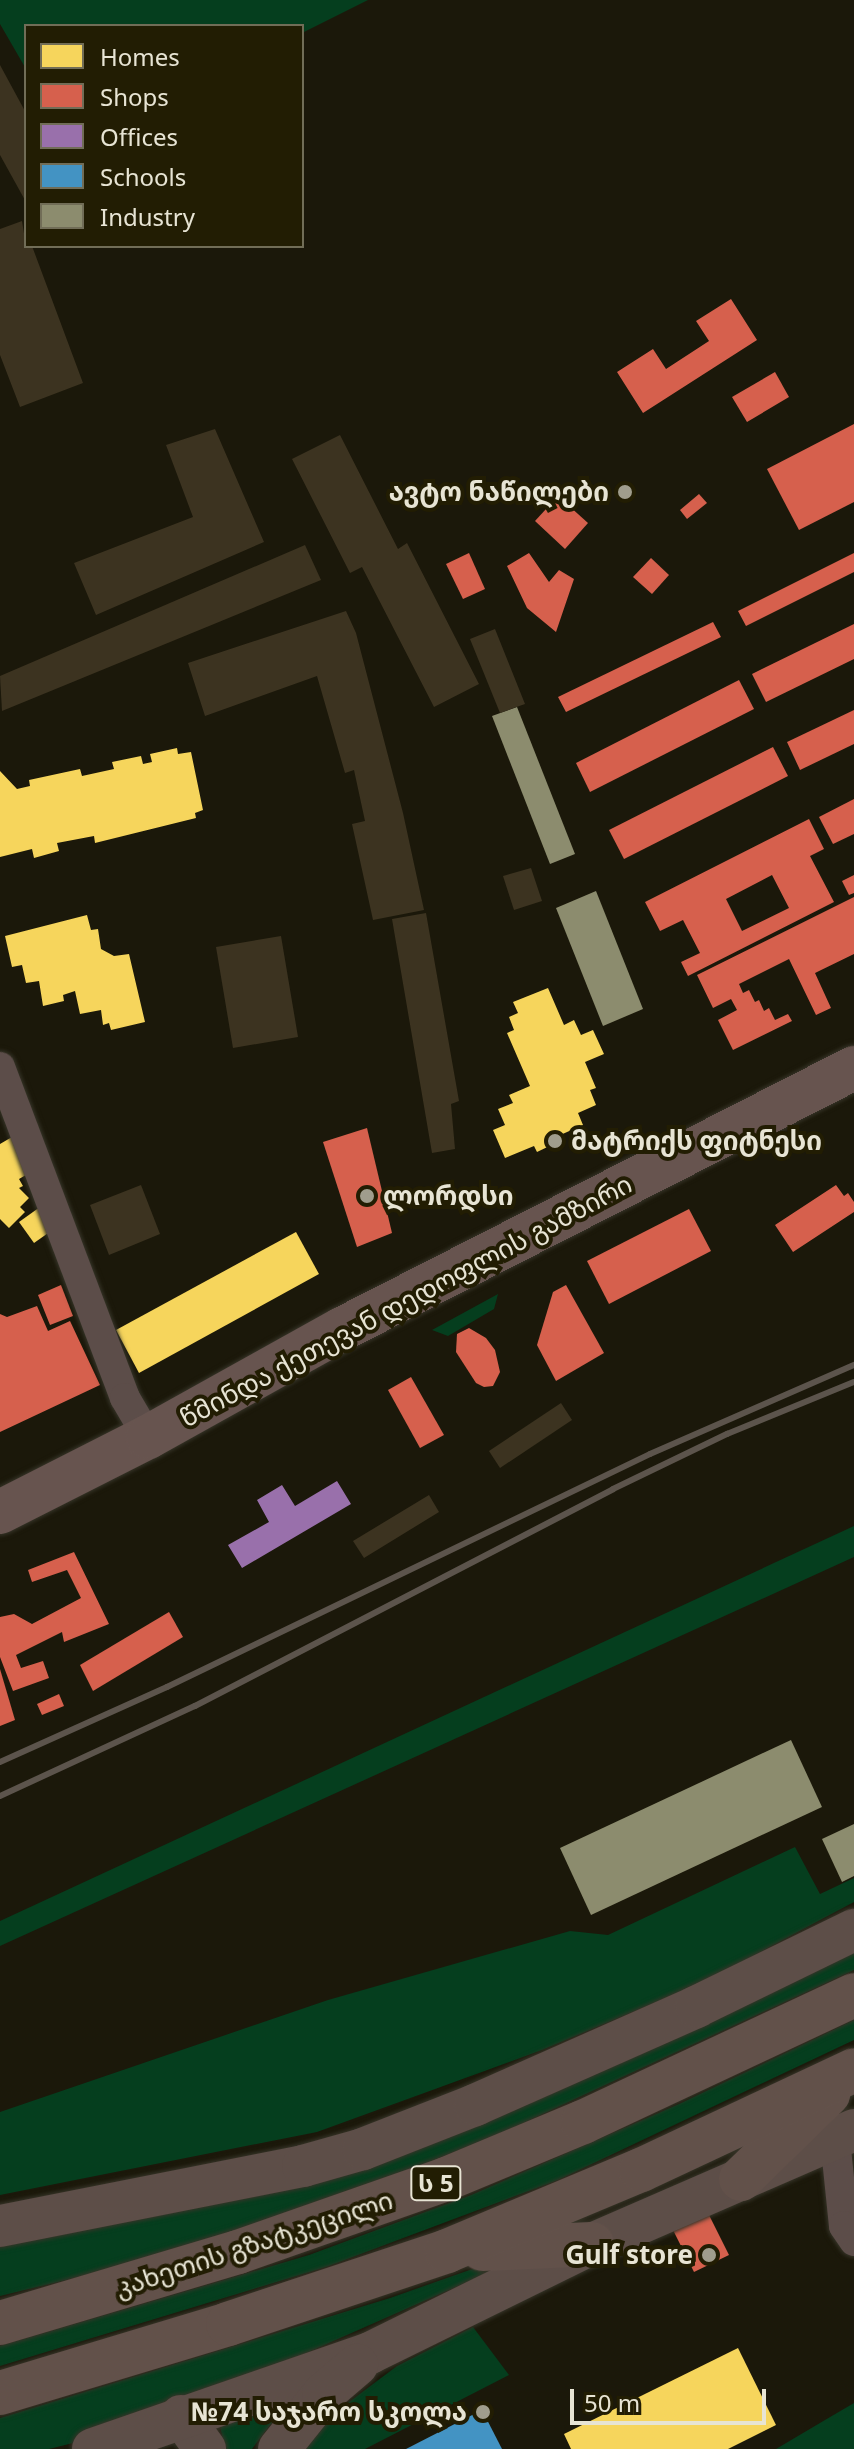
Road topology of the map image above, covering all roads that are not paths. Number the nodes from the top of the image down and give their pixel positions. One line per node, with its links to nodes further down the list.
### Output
1 (0, 1067): 3 (street)
2 (854, 1068): 3 (main road, წმინდა ქეთევან დედოფლის გამზირი)
3 (148, 1437): 4 (main road, წმინდა ქეთევან დედოფლის გამზირი)
4 (0, 1512)
5 (854, 1930): 10 (street)
6 (854, 1995): 14 (highway, კახეთის გზატკეცილი / ს 5)
7 (854, 2070): 9 (highway); 13 (highway, ს 5)
8 (844, 2135): 9 (street); 11 (street)
9 (741, 2179): 12 (street)
10 (0, 2226)
11 (854, 2241)
12 (592, 2244): 13 (highway); 15 (street)
13 (447, 2251): 16 (highway, ს 5)
14 (0, 2323)
15 (370, 2353): 17 (street); 19 (street)
16 (0, 2393)
17 (193, 2433): 18 (street)
18 (93, 2449)
19 (279, 2449)

